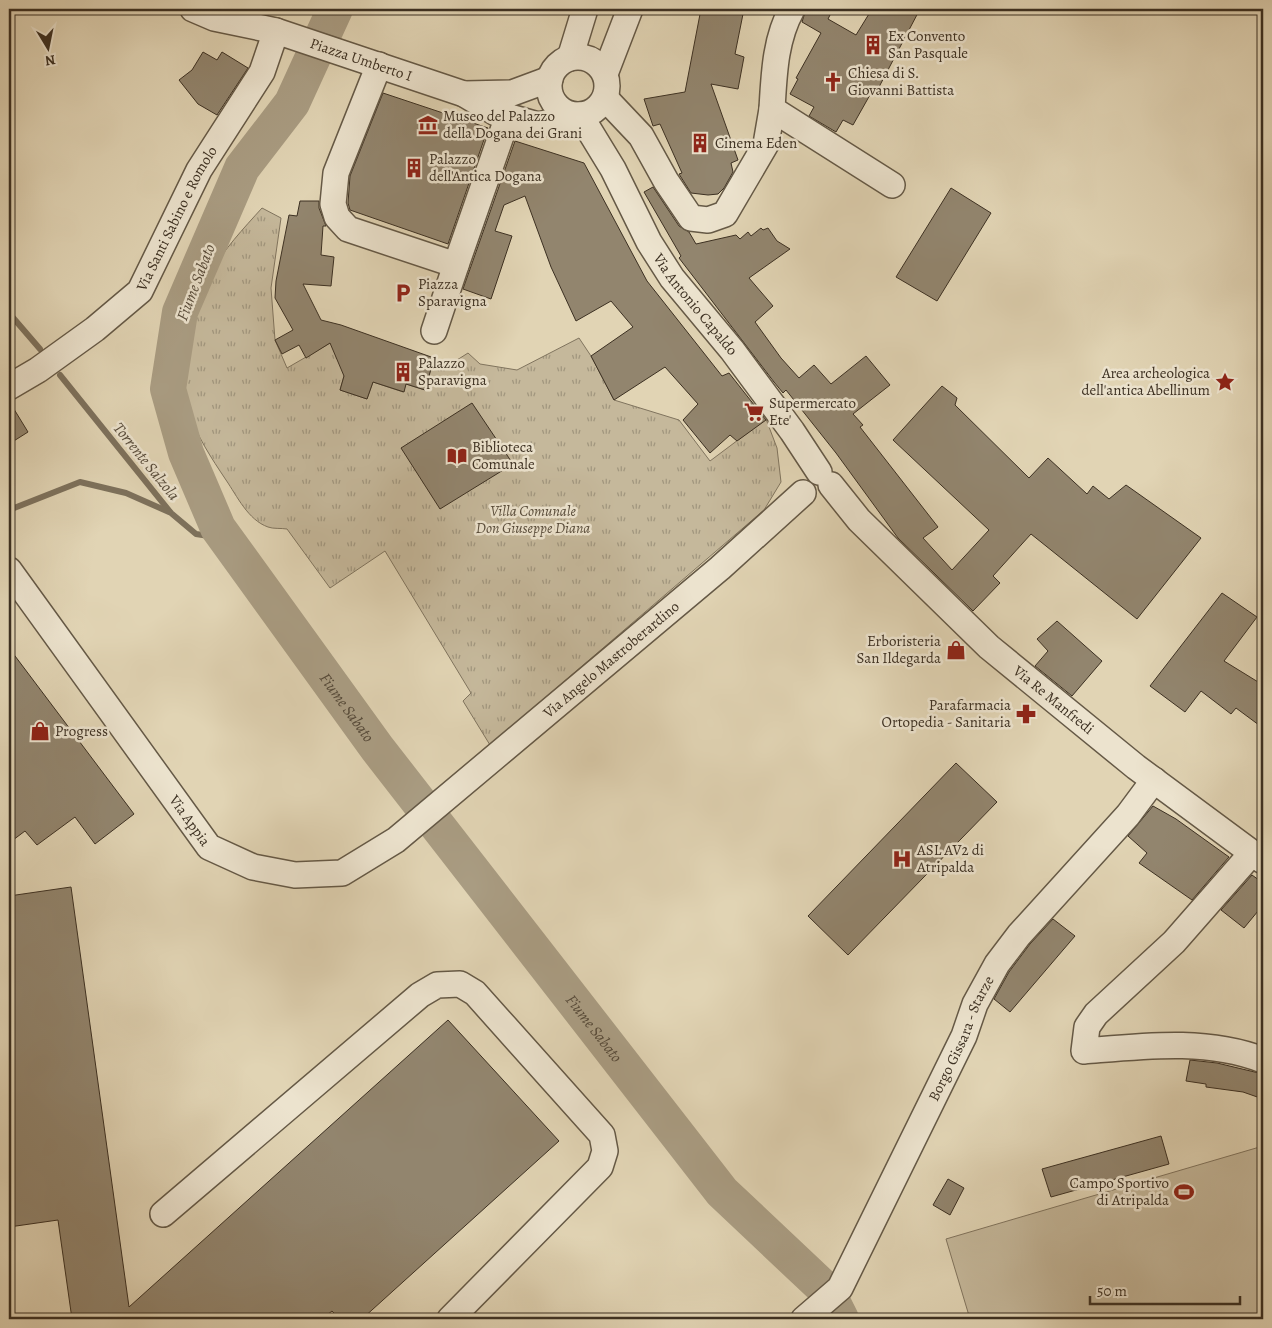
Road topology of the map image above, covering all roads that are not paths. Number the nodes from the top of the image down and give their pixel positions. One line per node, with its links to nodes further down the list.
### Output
1 (193, 9): 5 (street, Piazza Umberto I)
2 (585, 9): 6 (street)
3 (630, 9): 10 (street)
4 (792, 9): 11 (street)
5 (272, 25): 7 (street, Piazza Umberto I); 19 (street, Via Santi Sabino e Romolo)
6 (570, 58): 8 (street); 10 (street)
7 (372, 63): 9 (street, Piazza Umberto I); 17 (street)
8 (550, 79): 9 (street, Piazza Umberto I); 10 (street)
9 (464, 94): 12 (street, Piazza Umberto I)
10 (598, 98): 11 (street); 13 (street); 14 (street); 15 (street)
11 (772, 109): 16 (street)
12 (508, 116): 13 (street, Piazza Umberto I); 17 (street)
13 (538, 125): 14 (street, Piazza Umberto I)
14 (596, 141): 15 (street)
15 (613, 169): 20 (street, Via Antonio Capaldo)
16 (892, 185)
17 (456, 265): 18 (street)
18 (434, 331)
19 (9, 386)
20 (814, 488): 22 (street, Via Re Manfredi); 23 (street, Via Angelo Mastroberardino)
21 (9, 570): 23 (street, Via Appia)
22 (1154, 780): 24 (street, Via Re Manfredi); 28 (street, Borgo Gissara - Starze)
23 (453, 792)
24 (1258, 857): 25 (street)
25 (1263, 1060)
26 (163, 1214): 27 (street)
27 (450, 1319)
28 (804, 1319)

